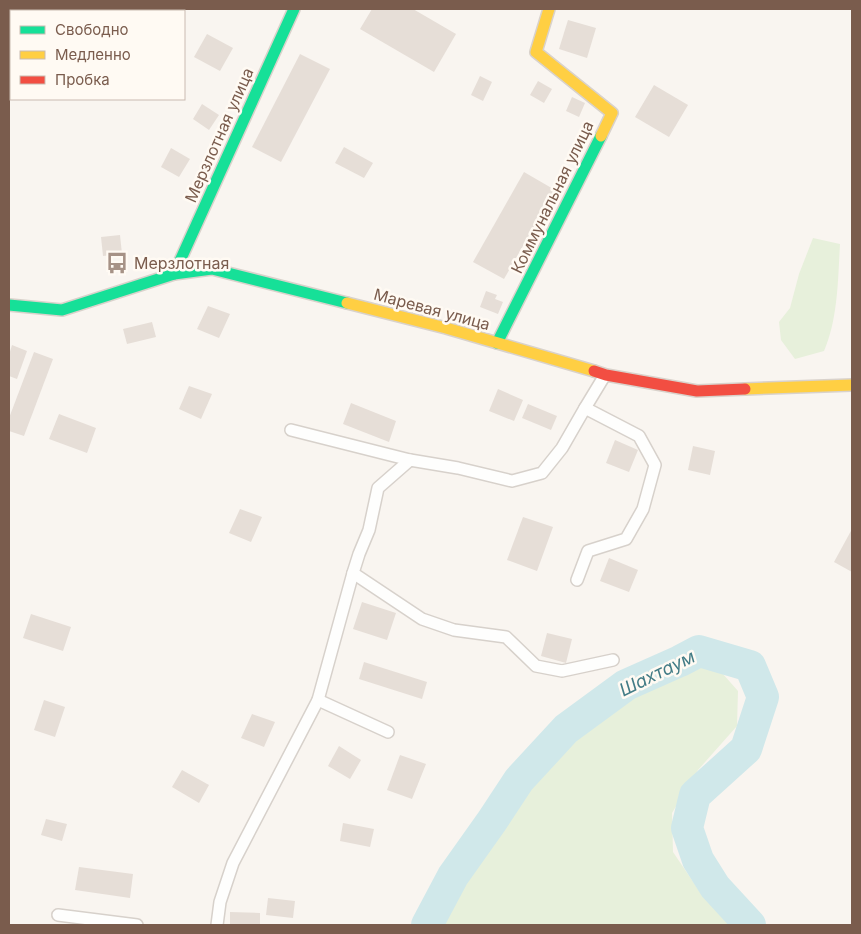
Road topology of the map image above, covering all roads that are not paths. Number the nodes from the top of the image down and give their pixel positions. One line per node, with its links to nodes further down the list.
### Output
1 (294, 9): 3 (street, Мерзлотная улица)
2 (549, 9): 5 (street, Коммунальная улица)
3 (174, 274): 4 (street, Маревая улица); 5 (street, Маревая улица)
4 (9, 305)
5 (497, 343): 6 (street, Маревая улица)
6 (606, 375): 7 (street, Маревая улица); 8 (lane)
7 (852, 386)
8 (585, 408): 10 (lane); 12 (lane)
9 (292, 430): 10 (lane)
10 (410, 460): 11 (lane)
11 (353, 573): 13 (lane); 14 (lane)
12 (577, 580)
13 (613, 660)
14 (318, 700): 15 (lane); 18 (lane)
15 (388, 732)
16 (58, 915): 17 (lane)
17 (137, 925)
18 (217, 925)

